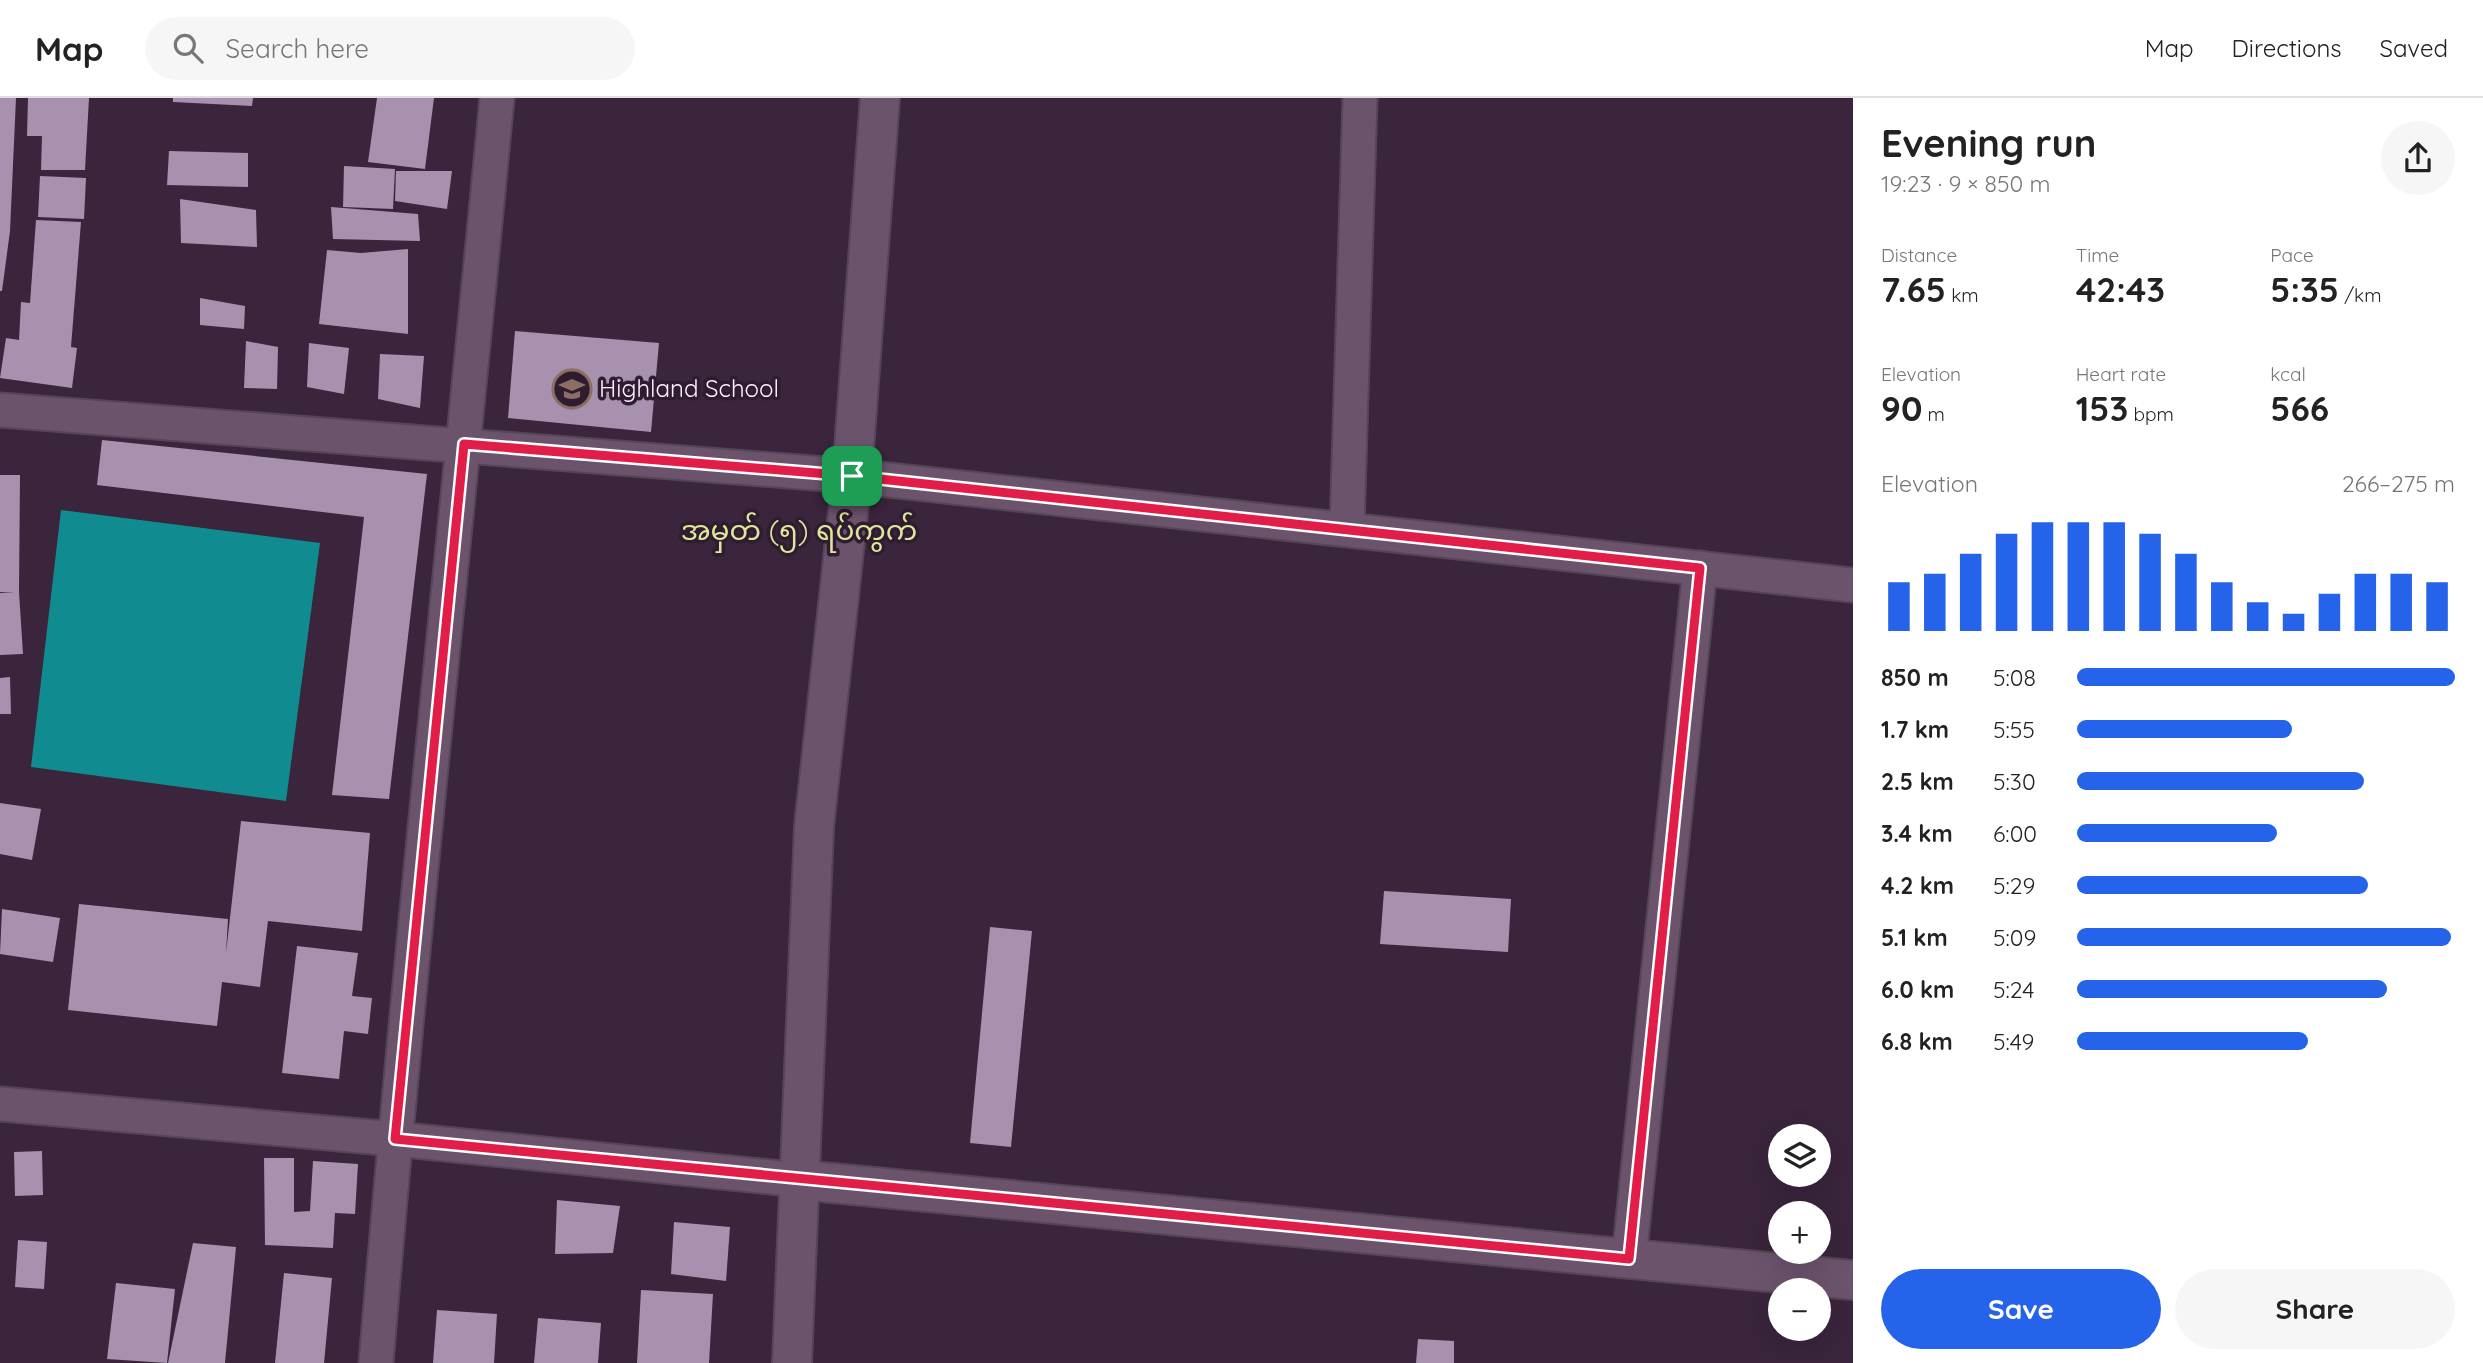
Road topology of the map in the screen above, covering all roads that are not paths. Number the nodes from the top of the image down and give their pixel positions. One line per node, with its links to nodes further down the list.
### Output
1 (497, 98): 5 (street)
2 (880, 98): 6 (street)
3 (1360, 98): 7 (street)
4 (0, 410): 5 (street)
5 (464, 444): 6 (street); 11 (street)
6 (852, 476): 7 (street); 12 (street)
7 (1347, 529): 8 (street)
8 (1700, 568): 9 (street); 13 (street)
9 (1853, 584)
10 (0, 1104): 11 (street)
11 (395, 1139): 12 (street); 15 (street)
12 (800, 1180): 13 (street); 16 (street)
13 (1629, 1259): 14 (street)
14 (1853, 1280)
15 (376, 1363)
16 (792, 1363)

